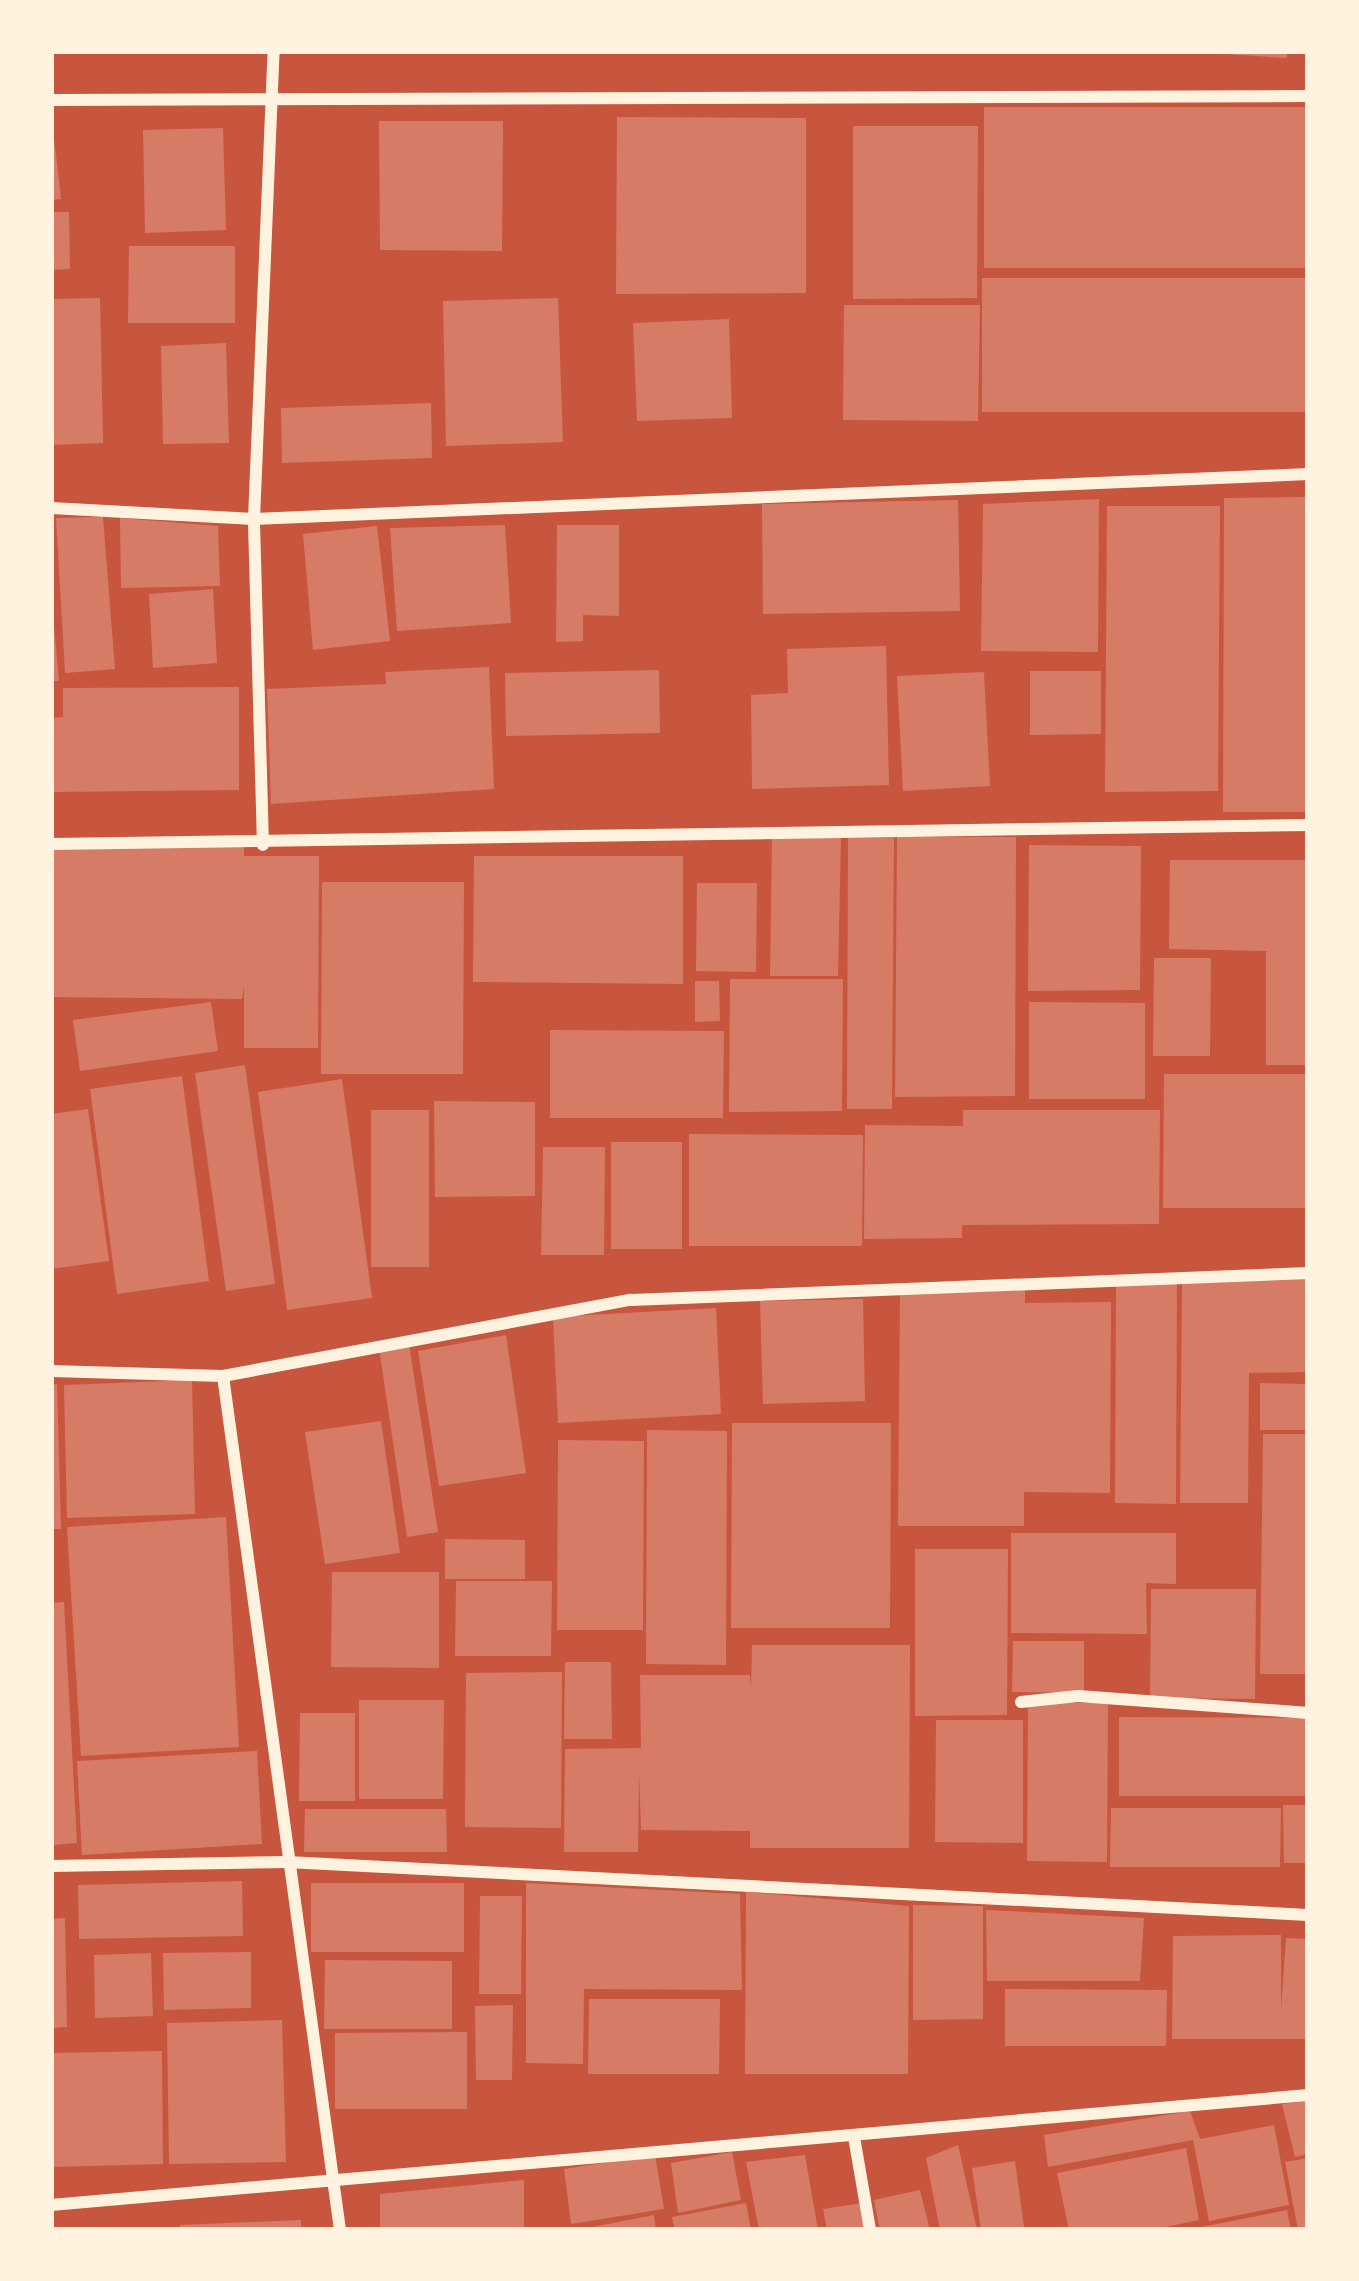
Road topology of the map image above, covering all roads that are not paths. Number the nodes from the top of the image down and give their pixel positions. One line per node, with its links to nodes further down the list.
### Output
1 (274, 51): 2 (street)
2 (273, 94): 3 (street); 4 (street); 7 (street)
3 (1308, 96)
4 (51, 100)
5 (1308, 474): 7 (street)
6 (51, 508): 7 (street)
7 (254, 519): 10 (street)
8 (1308, 825): 10 (street)
9 (51, 844): 10 (street)
10 (263, 845)
11 (1308, 1273): 13 (street)
12 (51, 1371): 13 (street)
13 (224, 1376): 16 (street)
14 (1022, 1702): 15 (street)
15 (1308, 1713)
16 (286, 1862): 17 (street); 18 (street); 21 (street)
17 (51, 1867)
18 (1308, 1915)
19 (1308, 2095): 20 (street)
20 (854, 2137): 21 (street); 24 (street)
21 (338, 2177): 22 (street); 23 (street)
22 (51, 2205)
23 (340, 2230)
24 (871, 2230)

